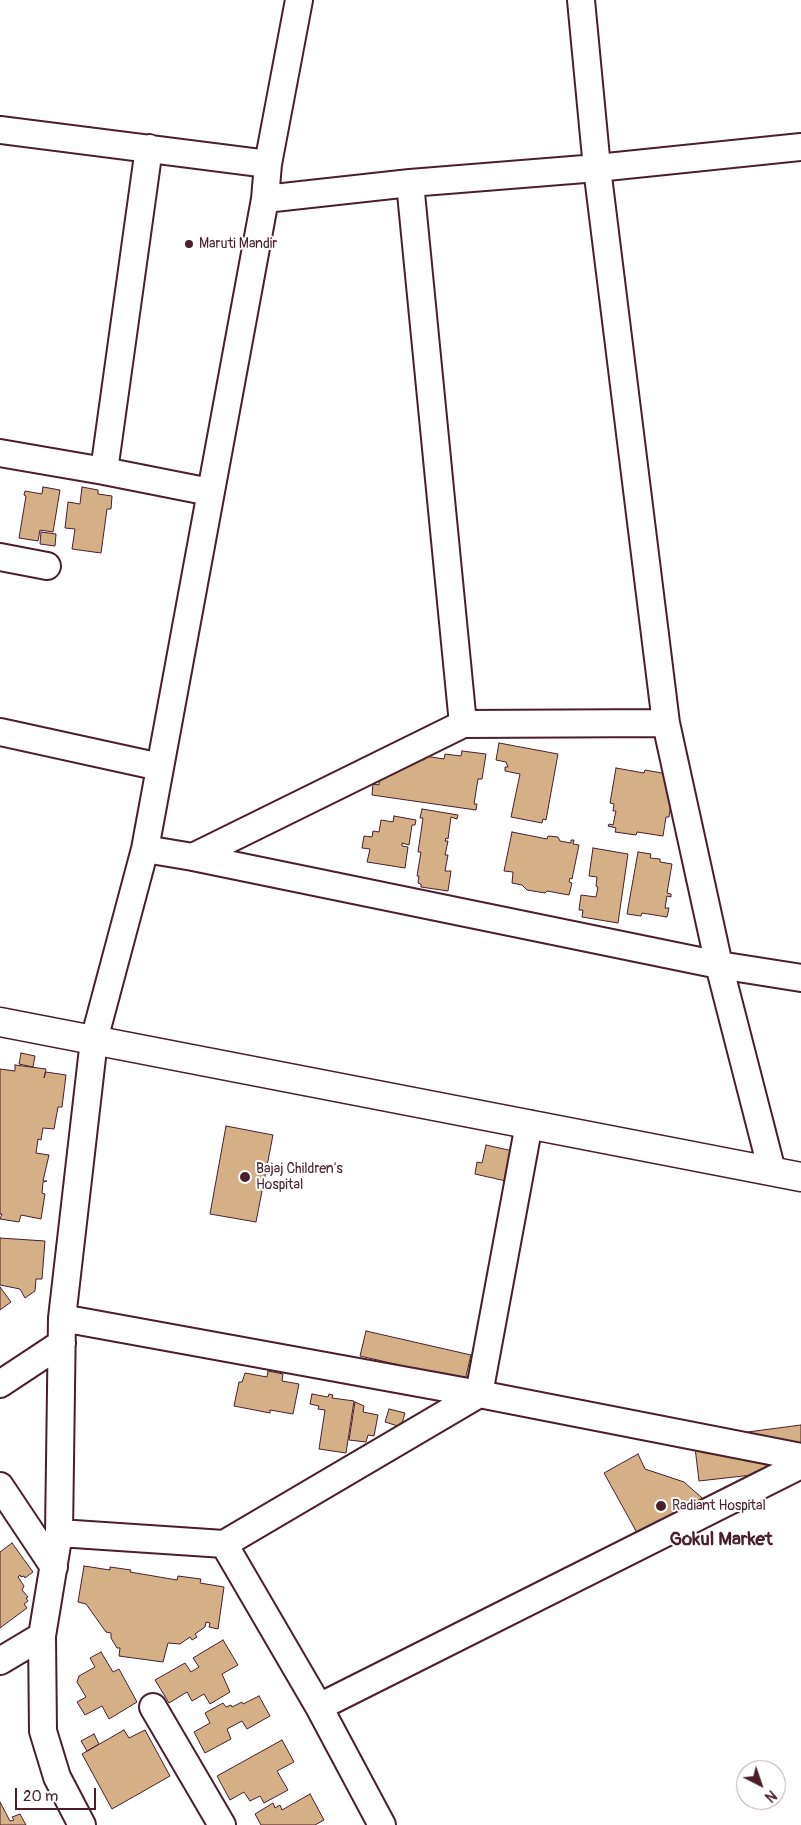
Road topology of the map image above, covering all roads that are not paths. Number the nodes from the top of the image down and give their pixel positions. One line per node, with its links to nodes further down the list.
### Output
1 (300, 0): 6 (street)
2 (582, 0): 7 (street)
3 (0, 130): 5 (street)
4 (801, 147): 7 (street)
5 (149, 148): 6 (street); 11 (street)
6 (268, 164): 9 (street)
7 (597, 168): 8 (street); 15 (street)
8 (410, 183): 9 (street); 16 (street)
9 (265, 199): 12 (street)
10 (0, 453): 11 (street)
11 (104, 471): 12 (street)
12 (210, 492): 18 (street)
13 (0, 557): 14 (street)
14 (47, 566)
15 (666, 723): 16 (street); 21 (street)
16 (463, 724): 20 (street)
17 (0, 732): 18 (street)
18 (160, 767): 19 (street)
19 (145, 849): 20 (street); 24 (street)
20 (193, 857): 21 (street)
21 (719, 965): 22 (street); 26 (street)
22 (801, 978)
23 (0, 1022): 24 (main road)
24 (94, 1040): 25 (main road); 28 (street)
25 (529, 1124): 26 (main road); 30 (street)
26 (772, 1171): 27 (main road)
27 (801, 1176)
28 (62, 1331): 29 (street); 30 (street); 34 (street)
29 (0, 1384)
30 (479, 1394): 31 (street); 35 (street)
31 (801, 1457)
32 (801, 1465): 40 (street)
33 (0, 1486): 36 (street)
34 (59, 1533): 35 (street); 36 (street)
35 (224, 1544): 40 (street)
36 (54, 1567): 37 (street)
37 (42, 1636): 38 (street); 41 (street)
38 (0, 1661)
39 (153, 1707): 42 (street)
40 (319, 1707): 43 (street)
41 (82, 1825)
42 (222, 1825)
43 (382, 1825)

